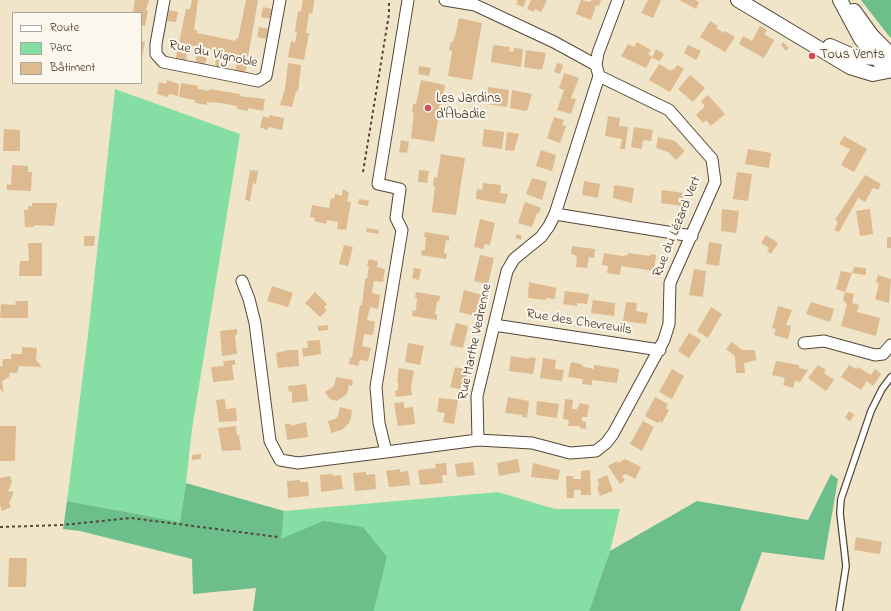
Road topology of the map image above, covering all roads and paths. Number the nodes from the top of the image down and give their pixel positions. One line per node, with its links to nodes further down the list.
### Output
1 (164, 0): 2 (street, Rue du Vignoble)
2 (280, 0)
3 (389, 0): 15 (path)
4 (408, 0): 25 (street)
5 (445, 0): 12 (street)
6 (618, 0): 12 (street)
7 (739, 0): 11 (street); 13 (street)
8 (840, 0): 11 (street)
9 (848, 0): 10 (street)
10 (891, 55)
11 (876, 58): 13 (street)
12 (596, 65): 14 (street)
13 (890, 69)
14 (600, 76): 16 (street, Rue Marthe Vedrenne); 17 (street, Rue du Lézard Vert)
15 (363, 172)
16 (555, 214): 17 (street); 19 (street, Rue Marthe Vedrenne)
17 (692, 236): 22 (street, Rue du Lézard Vert)
18 (242, 281): 25 (street)
19 (494, 325): 22 (street, Rue des Chevreuils); 24 (street, Rue Marthe Vedrenne)
20 (804, 343): 21 (street)
21 (891, 345)
22 (660, 350): 24 (street, Rue du Lézard Vert)
23 (891, 378): 28 (lane)
24 (478, 440): 25 (street)
25 (386, 452)
26 (0, 527): 27 (path)
27 (278, 537)
28 (839, 611)

